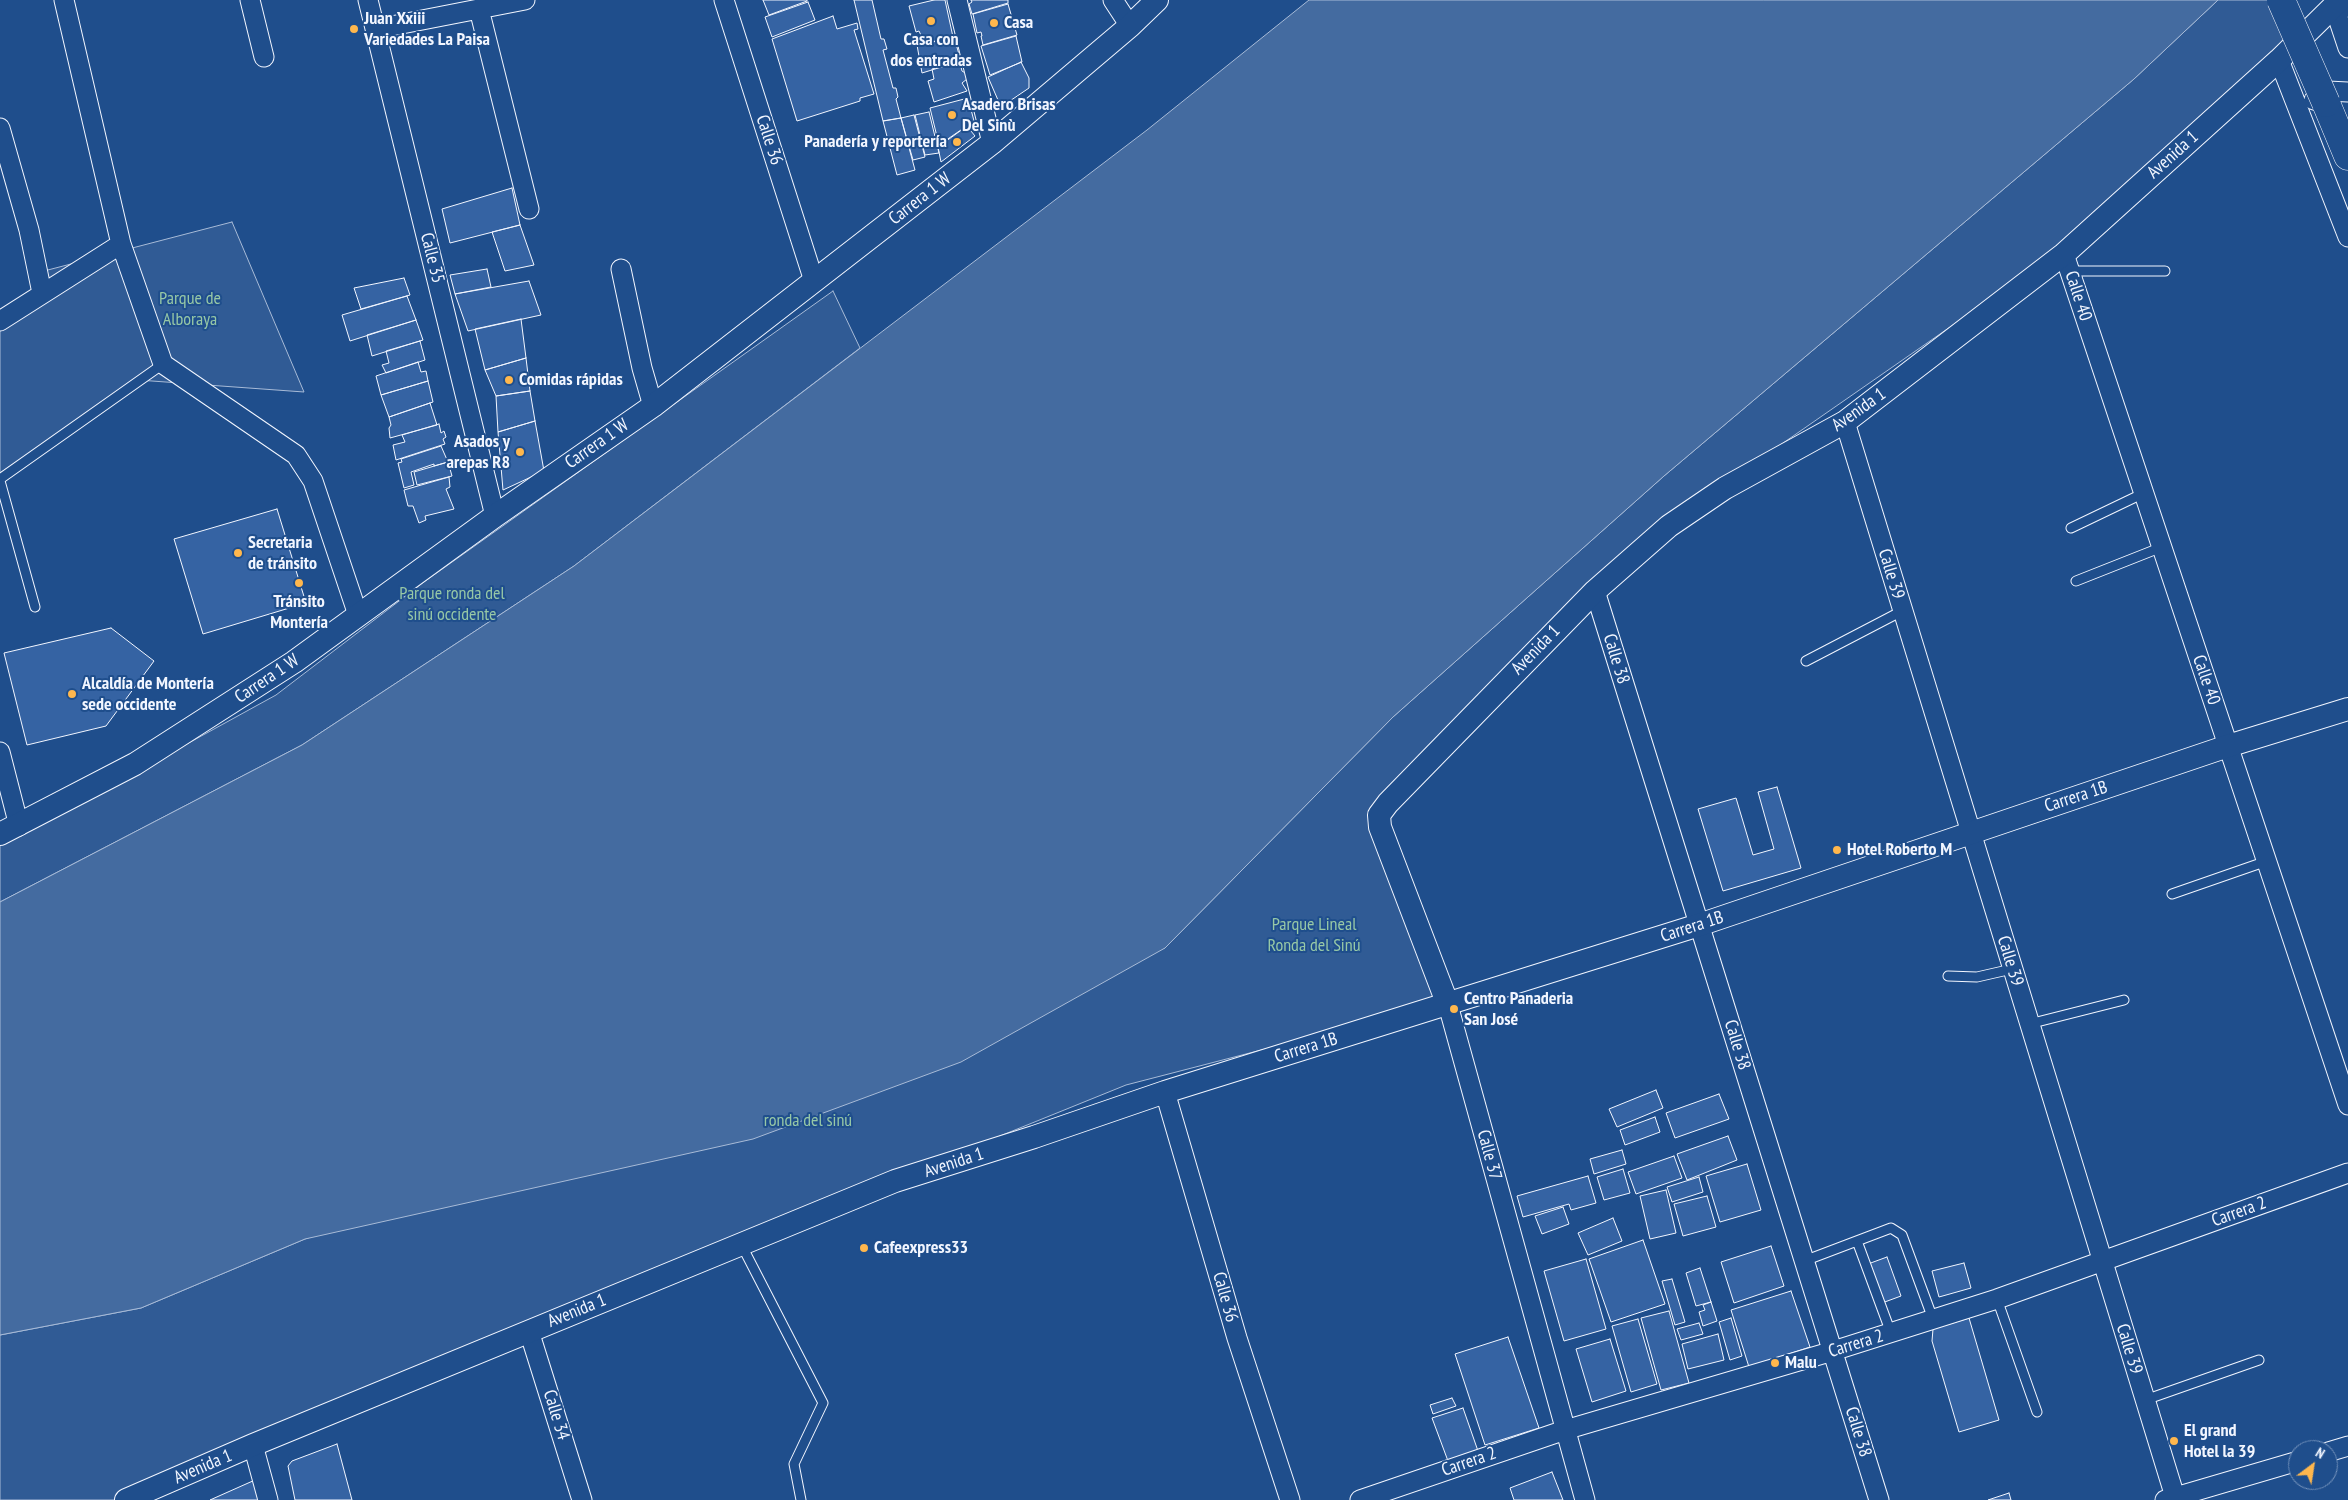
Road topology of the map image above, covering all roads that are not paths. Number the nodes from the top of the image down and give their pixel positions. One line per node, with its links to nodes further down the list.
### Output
1 (64, 0): 24 (street)
2 (250, 0): 15 (street)
3 (368, 0): 13 (street, Calle 35)
4 (525, 0): 11 (street)
5 (724, 0): 28 (street, Calle 36)
6 (957, 0): 20 (street)
7 (1113, 0): 12 (street)
8 (1156, 0): 12 (street, Carrera 1 W)
9 (2281, 0): 17 (main road, bridge)
10 (2340, 0): 14 (street); 16 (street, Avenida 1)
11 (479, 10): 13 (street); 22 (street)
12 (1130, 26): 20 (street, Carrera 1 W)
13 (376, 29): 36 (street, Calle 35)
14 (2348, 48)
15 (264, 57)
16 (2278, 60): 18 (street); 25 (street, Avenida 1)
17 (2337, 98): 18 (street); 21 (main road)
18 (2302, 118): 23 (street)
19 (0, 128): 29 (street)
20 (992, 143): 28 (street, Carrera 1 W)
21 (2348, 156)
22 (529, 209)
23 (2348, 237)
24 (121, 244): 29 (street); 31 (street)
25 (2067, 263): 27 (lane); 33 (street, Avenida 1); 35 (street, Calle 40)
26 (621, 268): 32 (street)
27 (2164, 271)
28 (814, 281): 32 (street, Carrera 1 W)
29 (42, 293): 30 (street)
30 (0, 321)
31 (163, 364): 34 (lane); 43 (street)
32 (652, 406): 36 (street, Carrera 1 W)
33 (1845, 422): 40 (street, Avenida 1); 42 (street, Calle 39)
34 (0, 480): 41 (lane)
35 (2144, 493): 37 (lane); 38 (street, Calle 40)
36 (495, 516): 43 (street, Carrera 1 W)
37 (2071, 528)
38 (2162, 547): 39 (lane); 46 (street, Calle 40)
39 (2076, 581)
40 (1595, 591): 48 (street, Avenida 1); 53 (street, Calle 38)
41 (35, 607)
42 (1902, 611): 44 (lane); 50 (street, Calle 39)
43 (358, 615): 49 (street, Carrera 1 W)
44 (1806, 660)
45 (2348, 708): 46 (street, Carrera 1B)
46 (2228, 746): 50 (street, Carrera 1B); 51 (street, Calle 40)
47 (0, 752): 49 (street)
48 (1379, 815): 57 (street, Calle 37)
49 (10, 830)
50 (1970, 832): 53 (street, Carrera 1B); 54 (street, Calle 39)
51 (2266, 861): 52 (lane); 60 (street, Calle 40)
52 (2172, 894)
53 (1700, 925): 57 (street, Carrera 1B); 65 (street, Calle 38)
54 (2012, 969): 55 (lane); 58 (street, Calle 39)
55 (1948, 976)
56 (2124, 1000): 58 (lane)
57 (1448, 1005): 59 (street, Carrera 1B); 75 (street, Calle 37)
58 (2029, 1024): 66 (street, Calle 39)
59 (1165, 1092): 61 (street, Carrera 1B); 83 (street, Calle 36)
60 (2348, 1105)
61 (1034, 1137): 64 (street, Avenida 1)
62 (2348, 1173): 66 (street, Carrera 2)
63 (1857, 1241): 65 (lane); 68 (lane); 70 (lane)
64 (741, 1244): 69 (street, Avenida 1); 82 (lane)
65 (1804, 1261): 71 (street, Calle 38)
66 (2102, 1261): 67 (street, Carrera 2); 73 (street, Calle 39)
67 (1997, 1299): 68 (street, Carrera 2); 74 (lane)
68 (1934, 1318): 70 (street, Carrera 2)
69 (530, 1331): 76 (street, Avenida 1); 81 (street, Calle 34)
70 (1891, 1333): 71 (street, Carrera 2)
71 (1833, 1351): 75 (street, Carrera 2); 86 (street, Calle 38)
72 (2259, 1360): 73 (lane)
73 (2145, 1400): 78 (street, Calle 39)
74 (2037, 1412)
75 (1565, 1430): 84 (street, Carrera 2); 85 (street, Calle 37)
76 (253, 1445): 79 (street, Avenida 1); 80 (street)
77 (2288, 1464): 78 (street)
78 (2172, 1499)
79 (126, 1500)
80 (268, 1500)
81 (582, 1500)
82 (801, 1500)
83 (1290, 1500)
84 (1360, 1500)
85 (1585, 1500)
86 (1879, 1500)

